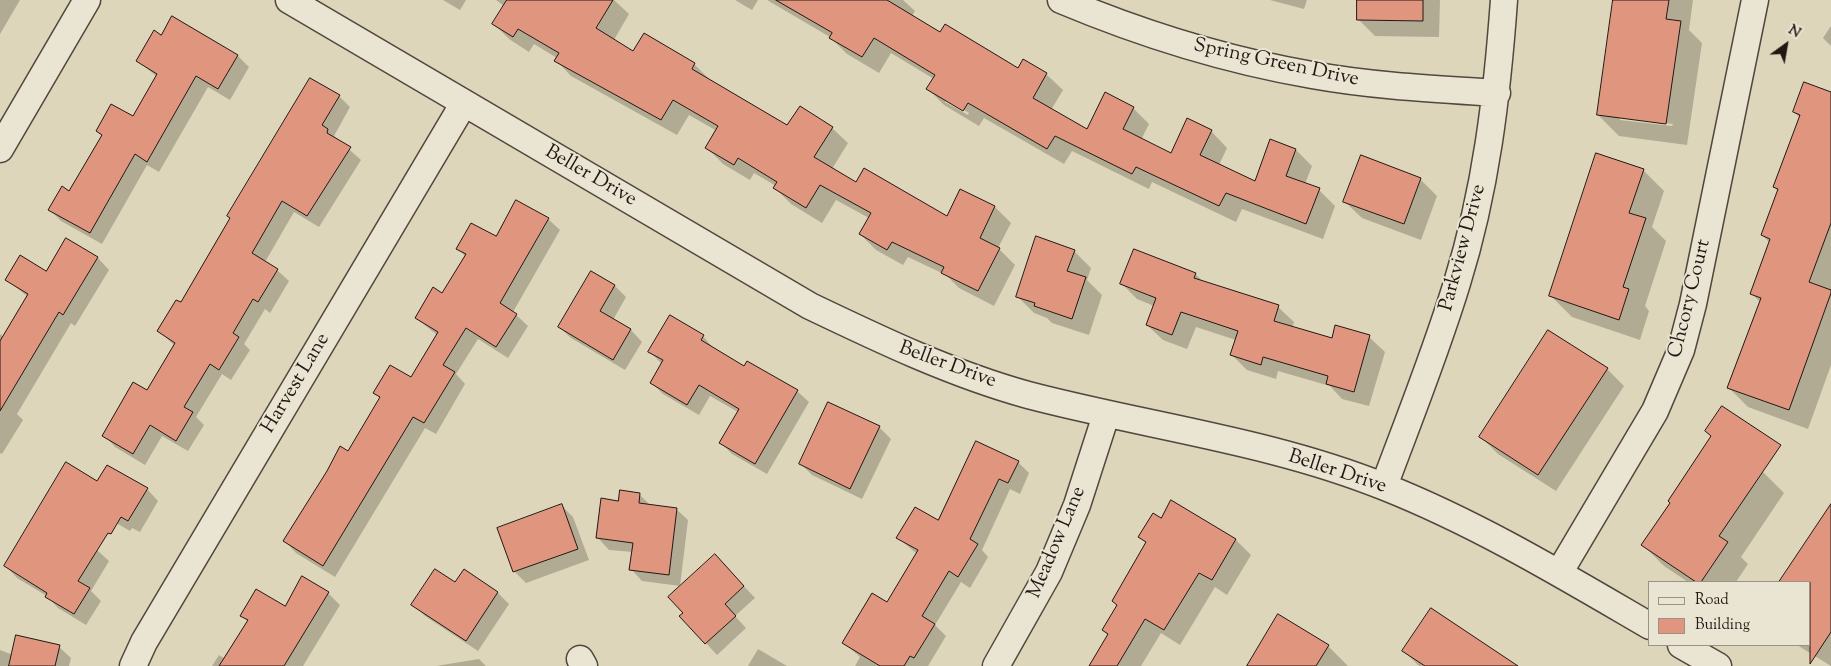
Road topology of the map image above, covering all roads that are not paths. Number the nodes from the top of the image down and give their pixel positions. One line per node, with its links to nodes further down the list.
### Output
1 (87, 0): 8 (street)
2 (1061, 0): 6 (street, Spring Green Drive)
3 (1504, 0): 6 (street, Parkview Drive)
4 (1755, 0): 11 (street, Chcory Court)
5 (296, 2): 7 (street, Beller Drive)
6 (1497, 93): 10 (street, Parkview Drive)
7 (464, 103): 9 (street, Beller Drive); 14 (street, Harvest Lane)
8 (0, 149)
9 (1106, 415): 10 (street, Beller Drive); 15 (street, Meadow Lane)
10 (1384, 486): 11 (street, Beller Drive)
11 (1559, 573): 12 (street, Beller Drive)
12 (1648, 625)
13 (1683, 646): 16 (street)
14 (133, 666)
15 (996, 666)
16 (1718, 666)

